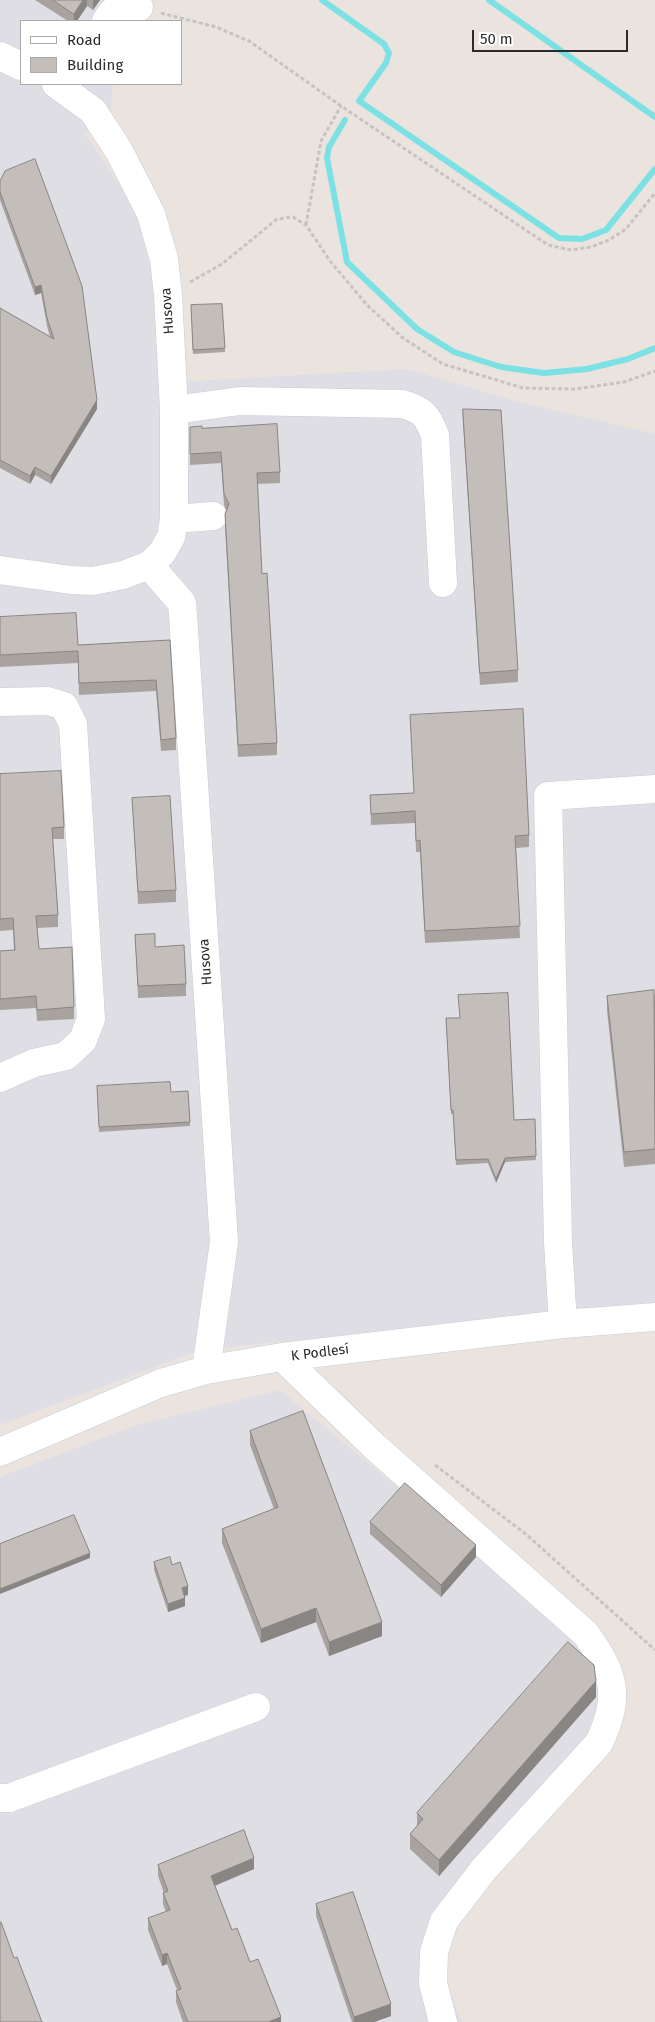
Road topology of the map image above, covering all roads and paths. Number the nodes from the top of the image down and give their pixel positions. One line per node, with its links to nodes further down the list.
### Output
1 (139, 7): 2 (street); 6 (path)
2 (107, 20)
3 (0, 56): 4 (street)
4 (20, 66)
5 (65, 87): 9 (street, Husova)
6 (341, 106): 7 (path); 8 (path)
7 (655, 193)
8 (306, 225): 9 (path); 10 (path)
9 (168, 295): 11 (street, Husova)
10 (655, 371)
11 (174, 410): 13 (street, Husova); 16 (street)
12 (213, 516): 13 (street)
13 (174, 518): 14 (street, Husova)
14 (149, 564): 15 (street, Husova); 23 (street, Husova)
15 (0, 570)
16 (442, 583)
17 (0, 702): 19 (street)
18 (655, 789): 21 (street)
19 (0, 1078)
20 (655, 1317): 21 (street, K Podlesí)
21 (563, 1324): 22 (street, K Podlesí)
22 (282, 1357): 23 (street, K Podlesí); 29 (street)
23 (206, 1370): 24 (street, K Podlesí)
24 (0, 1452)
25 (428, 1460): 26 (path)
26 (655, 1650)
27 (256, 1707): 28 (street)
28 (0, 1798)
29 (443, 2022)

